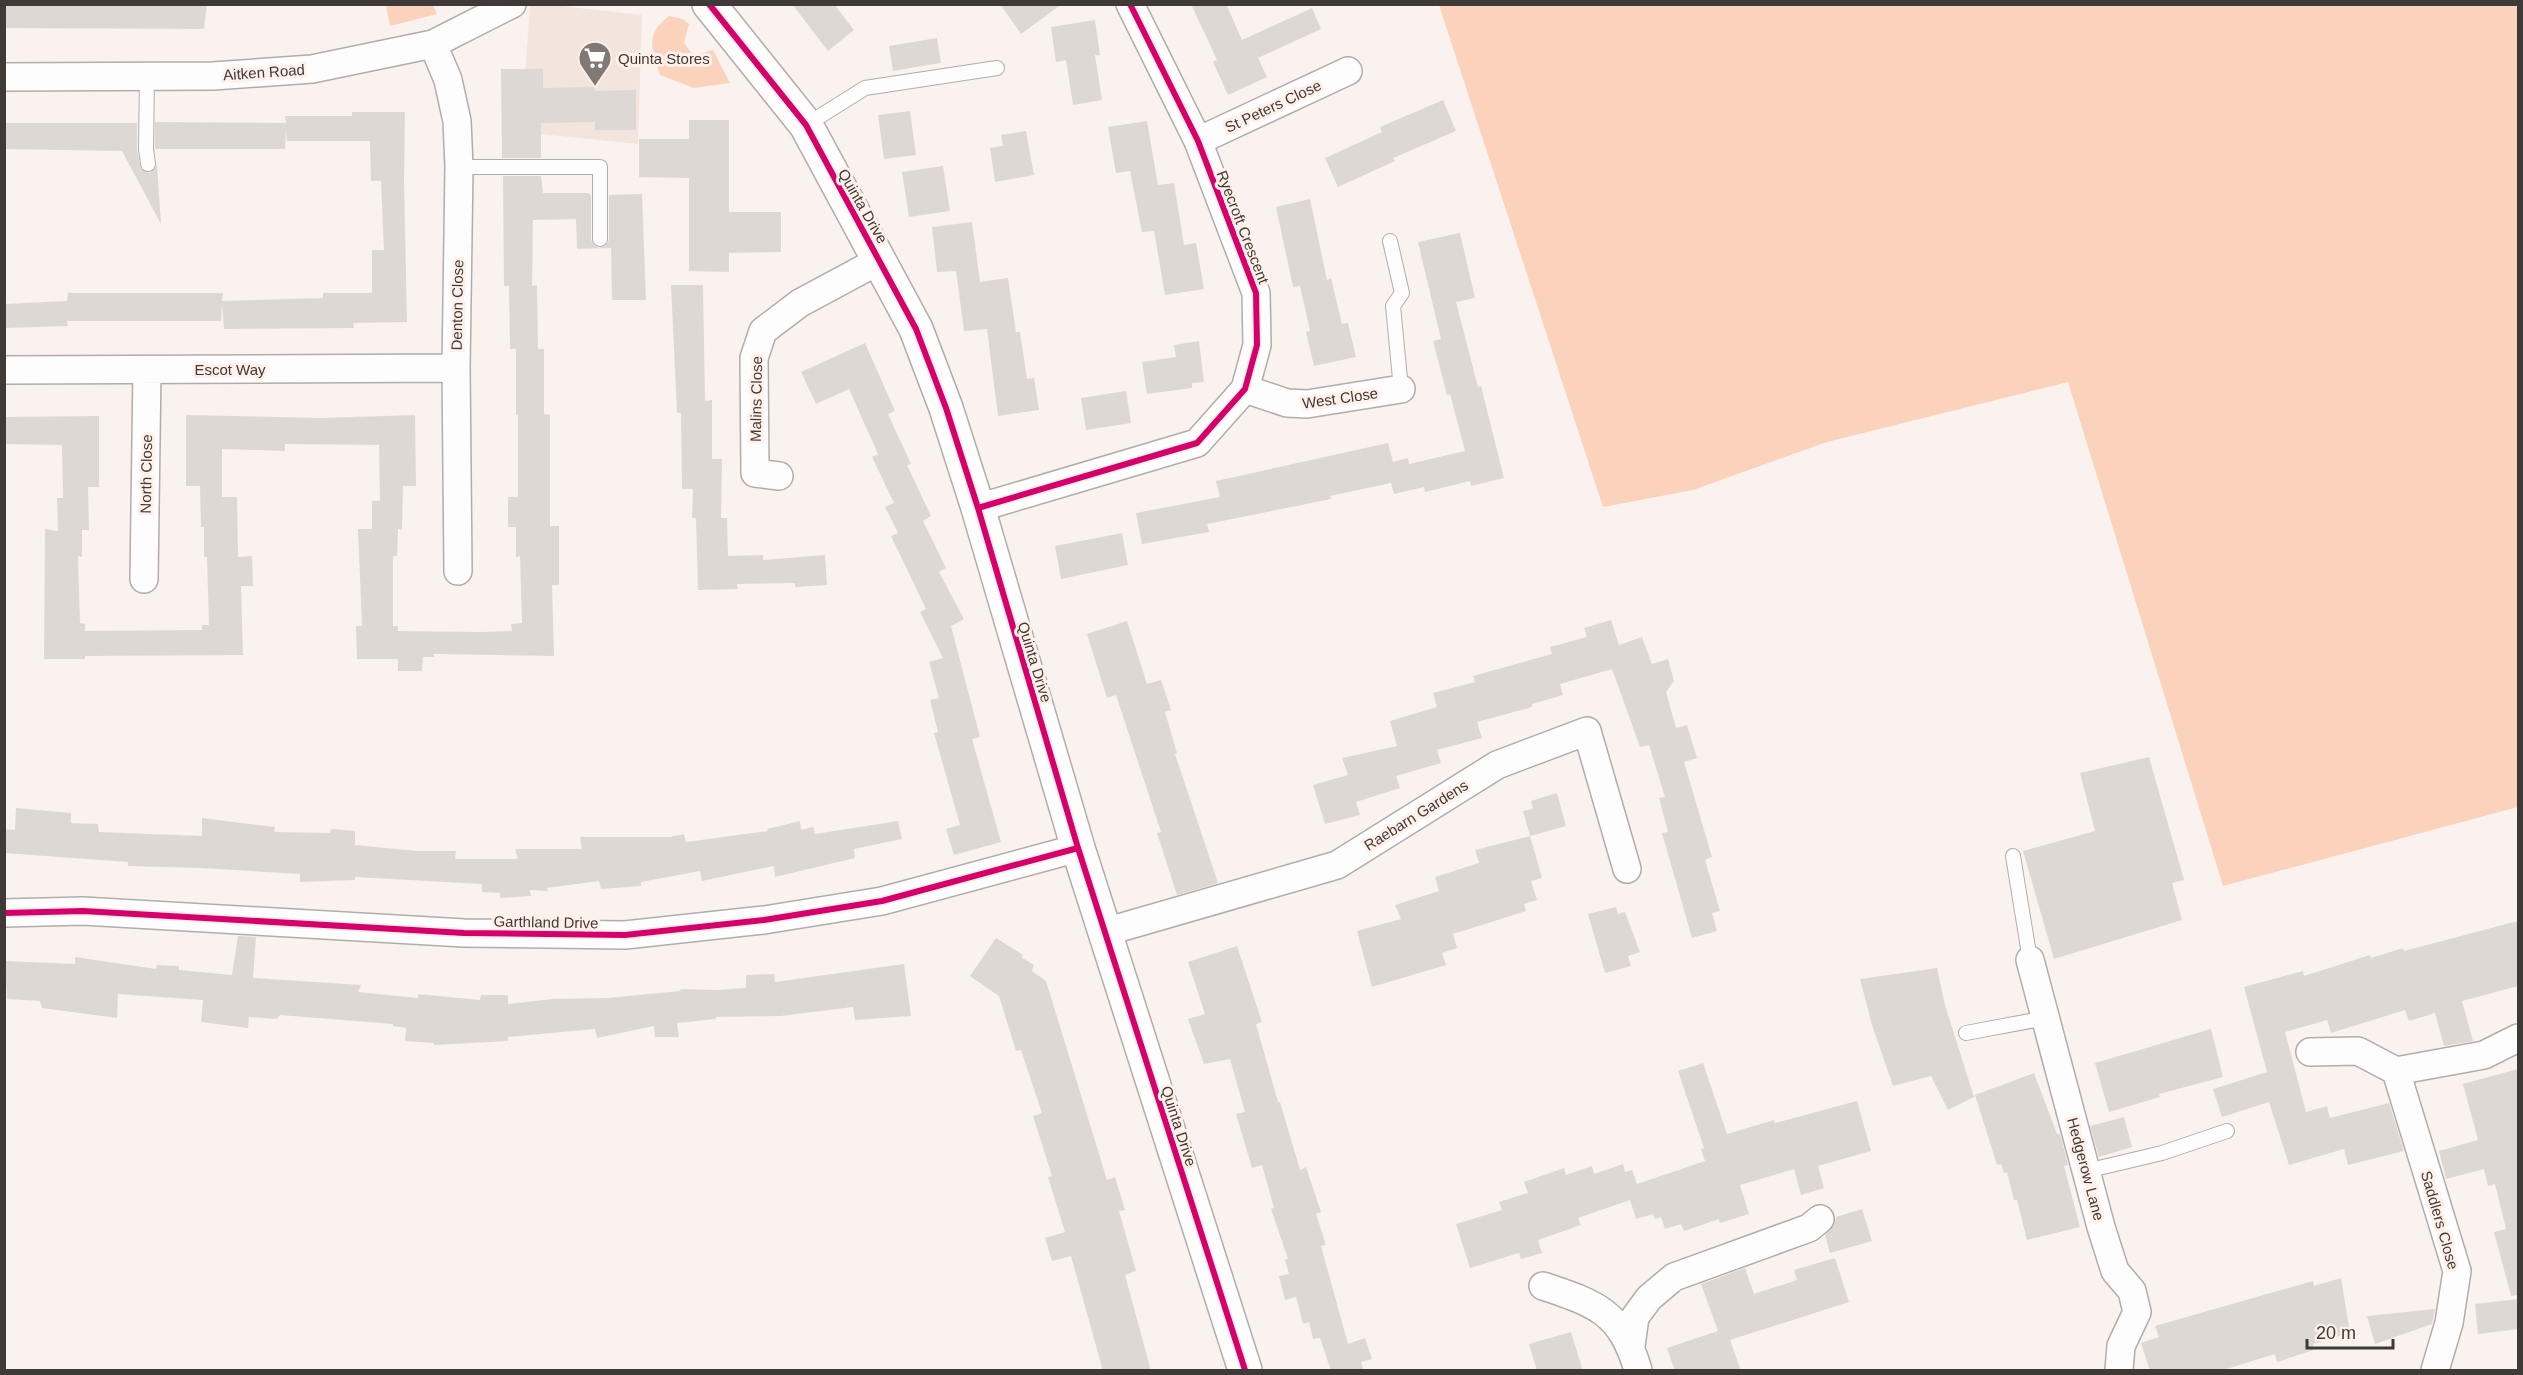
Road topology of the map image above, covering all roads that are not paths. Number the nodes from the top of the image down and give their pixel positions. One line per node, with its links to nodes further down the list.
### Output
1 (512, 4): 4 (street, Aitken Road)
2 (709, 4): 9 (street, Quinta Drive)
3 (1130, 4): 10 (street, Ryecroft Crescent)
4 (433, 44): 7 (street, Aitken Road); 12 (street, Denton Close)
5 (998, 68): 9 (lane)
6 (1348, 71): 10 (street, St Peters Close)
7 (147, 76): 8 (street, Aitken Road); 11 (lane)
8 (4, 77)
9 (806, 125): 15 (street, Quinta Drive)
10 (1198, 141): 19 (street, Ryecroft Crescent)
11 (148, 164)
12 (459, 167): 13 (lane); 16 (street, Denton Close)
13 (600, 239)
14 (1390, 241): 20 (lane)
15 (880, 260): 21 (street, Malins Close); 22 (street, Quinta Drive)
16 (456, 368): 18 (street, Escot Way); 23 (street, Denton Close)
17 (4, 370): 18 (street, Escot Way)
18 (147, 370): 24 (street, North Close)
19 (1245, 389): 20 (street, West Close); 22 (street, Ryecroft Crescent)
20 (1401, 389)
21 (779, 476)
22 (978, 508): 25 (street, Quinta Drive)
23 (458, 571)
24 (144, 579)
25 (1078, 848): 28 (street, Garthland Drive); 29 (street, Quinta Drive)
26 (2013, 856): 30 (lane)
27 (1628, 870): 29 (street, Raebarn Gardens)
28 (4, 913)
29 (1105, 932): 41 (street, Quinta Drive)
30 (2030, 960): 31 (street, Hedgerow Lane)
31 (2046, 1017): 32 (lane); 37 (street, Hedgerow Lane)
32 (1966, 1033)
33 (2518, 1038): 35 (street)
34 (2310, 1052): 35 (street)
35 (2396, 1071): 43 (street, Saddlers Close)
36 (2227, 1131): 37 (lane)
37 (2086, 1171): 42 (street, Hedgerow Lane)
38 (1820, 1219): 40 (street)
39 (1543, 1286): 40 (street)
40 (1634, 1359)
41 (1245, 1371)
42 (2119, 1371)
43 (2435, 1371)

